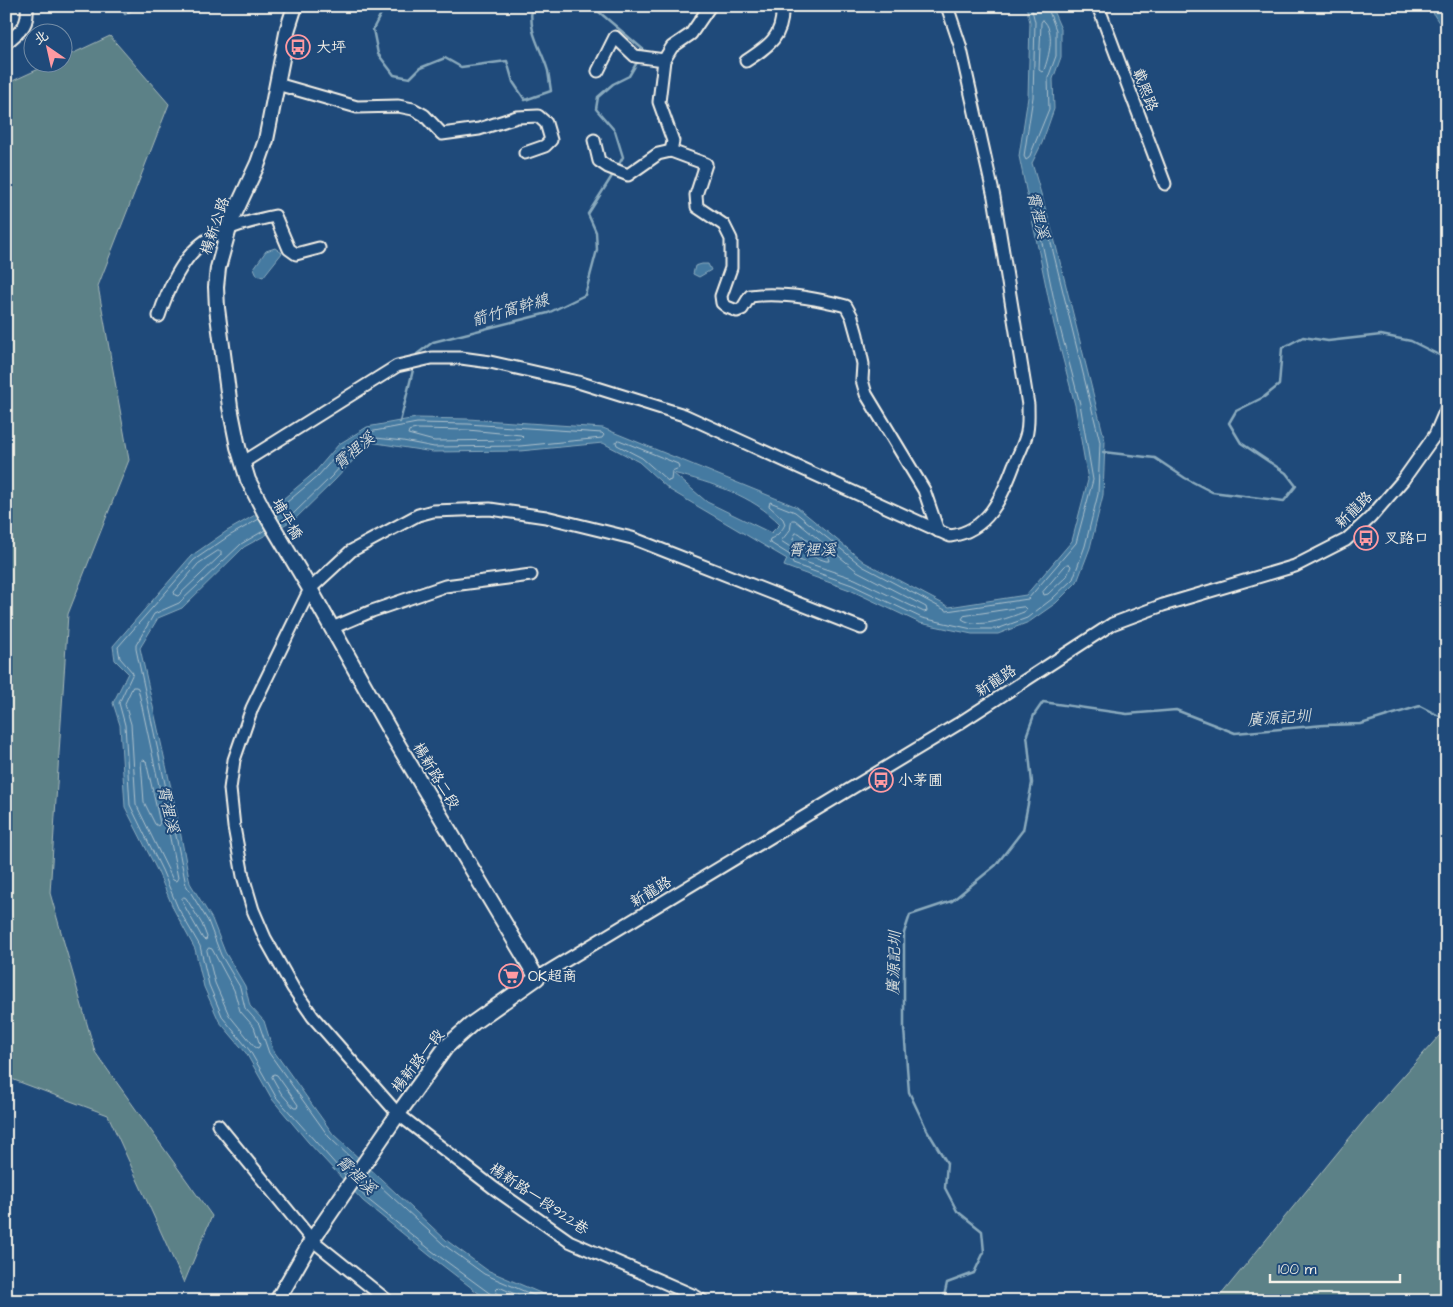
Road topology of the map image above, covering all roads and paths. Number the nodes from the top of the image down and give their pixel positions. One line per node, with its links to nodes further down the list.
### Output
1 (27, 6): 7 (street)
2 (295, 6): 11 (main road, 楊新公路)
3 (782, 6): 9 (street)
4 (947, 6): 21 (street)
5 (1098, 6): 15 (street, 載熙路)
6 (705, 8): 8 (street)
7 (6, 43)
8 (664, 60): 10 (street); 13 (street)
9 (746, 61)
10 (598, 71)
11 (277, 84): 14 (street); 16 (main road, 楊新公路)
12 (594, 140): 13 (street)
13 (671, 151): 21 (street)
14 (526, 152)
15 (1165, 184)
16 (227, 230): 17 (street); 18 (street); 20 (main road, 楊新公路)
17 (319, 248)
18 (159, 316)
19 (1447, 407): 26 (street, 新龍路)
20 (242, 463): 21 (street); 23 (main road, 埔平橋)
21 (938, 531)
22 (531, 575): 24 (street)
23 (310, 589): 24 (main road, 楊新路二段); 25 (street); 27 (street, 楊新路一段922巷)
24 (332, 628): 26 (main road, 楊新路二段)
25 (861, 628)
26 (537, 978): 27 (main road, 楊新路一段)
27 (398, 1114): 29 (main road, 楊新路一段); 32 (street, 楊新路一段922巷)
28 (218, 1125): 29 (street)
29 (312, 1240): 30 (main road); 31 (street)
30 (277, 1301)
31 (388, 1301)
32 (704, 1301)

